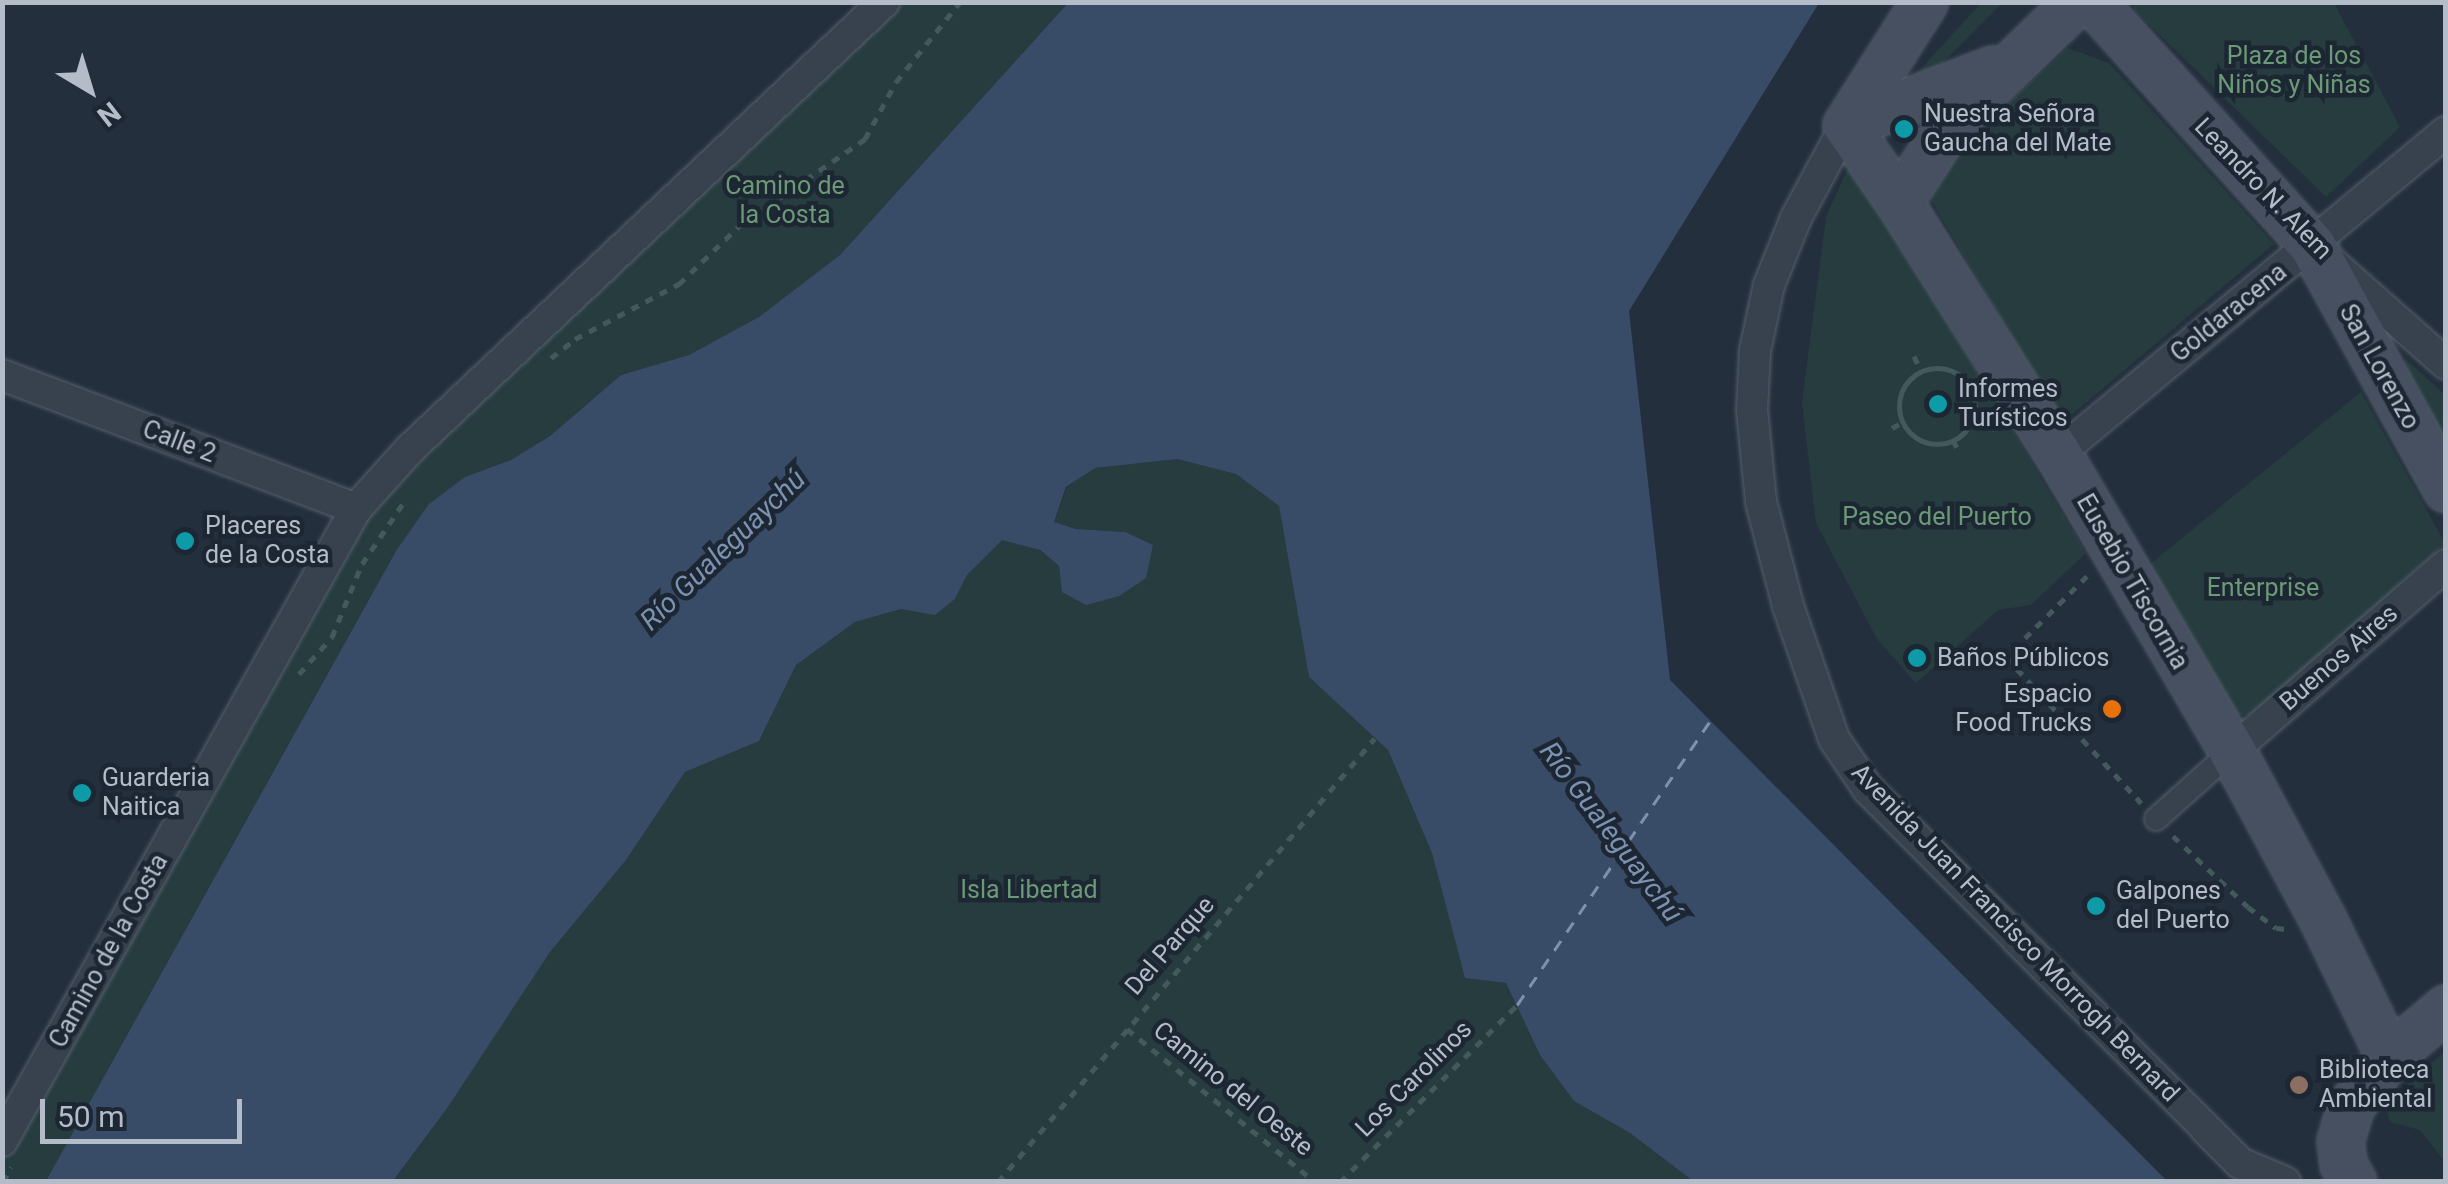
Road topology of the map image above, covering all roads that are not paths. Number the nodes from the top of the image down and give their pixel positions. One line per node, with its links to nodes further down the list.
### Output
1 (884, 2): 14 (street, Camino de la Costa)
2 (1924, 2): 6 (main road)
3 (2076, 2): 5 (main road)
4 (2093, 2): 9 (main road, Leandro N. Alem)
5 (2013, 60): 6 (main road); 8 (main road)
6 (1846, 125): 8 (main road, Eusebio Tiscornia); 21 (street, Avenida Juan Francisco Morrogh Bernard)
7 (2446, 132): 9 (street, Goldaracena)
8 (1900, 202): 12 (main road, Eusebio Tiscornia)
9 (2312, 245): 10 (street, Leandro N. Alem); 12 (street, Goldaracena); 13 (main road, San Lorenzo)
10 (2446, 364)
11 (2, 374): 14 (street, Calle 2)
12 (2058, 454): 16 (main road, Eusebio Tiscornia)
13 (2446, 489)
14 (356, 510): 20 (street, Camino de la Costa)
15 (2446, 565): 16 (street, Buenos Aires)
16 (2232, 751): 17 (street); 19 (main road, Eusebio Tiscornia)
17 (2156, 819)
18 (2446, 1008): 19 (main road)
19 (2389, 1056): 22 (main road)
20 (7, 1153)
21 (2285, 1182)
22 (2353, 1182)

